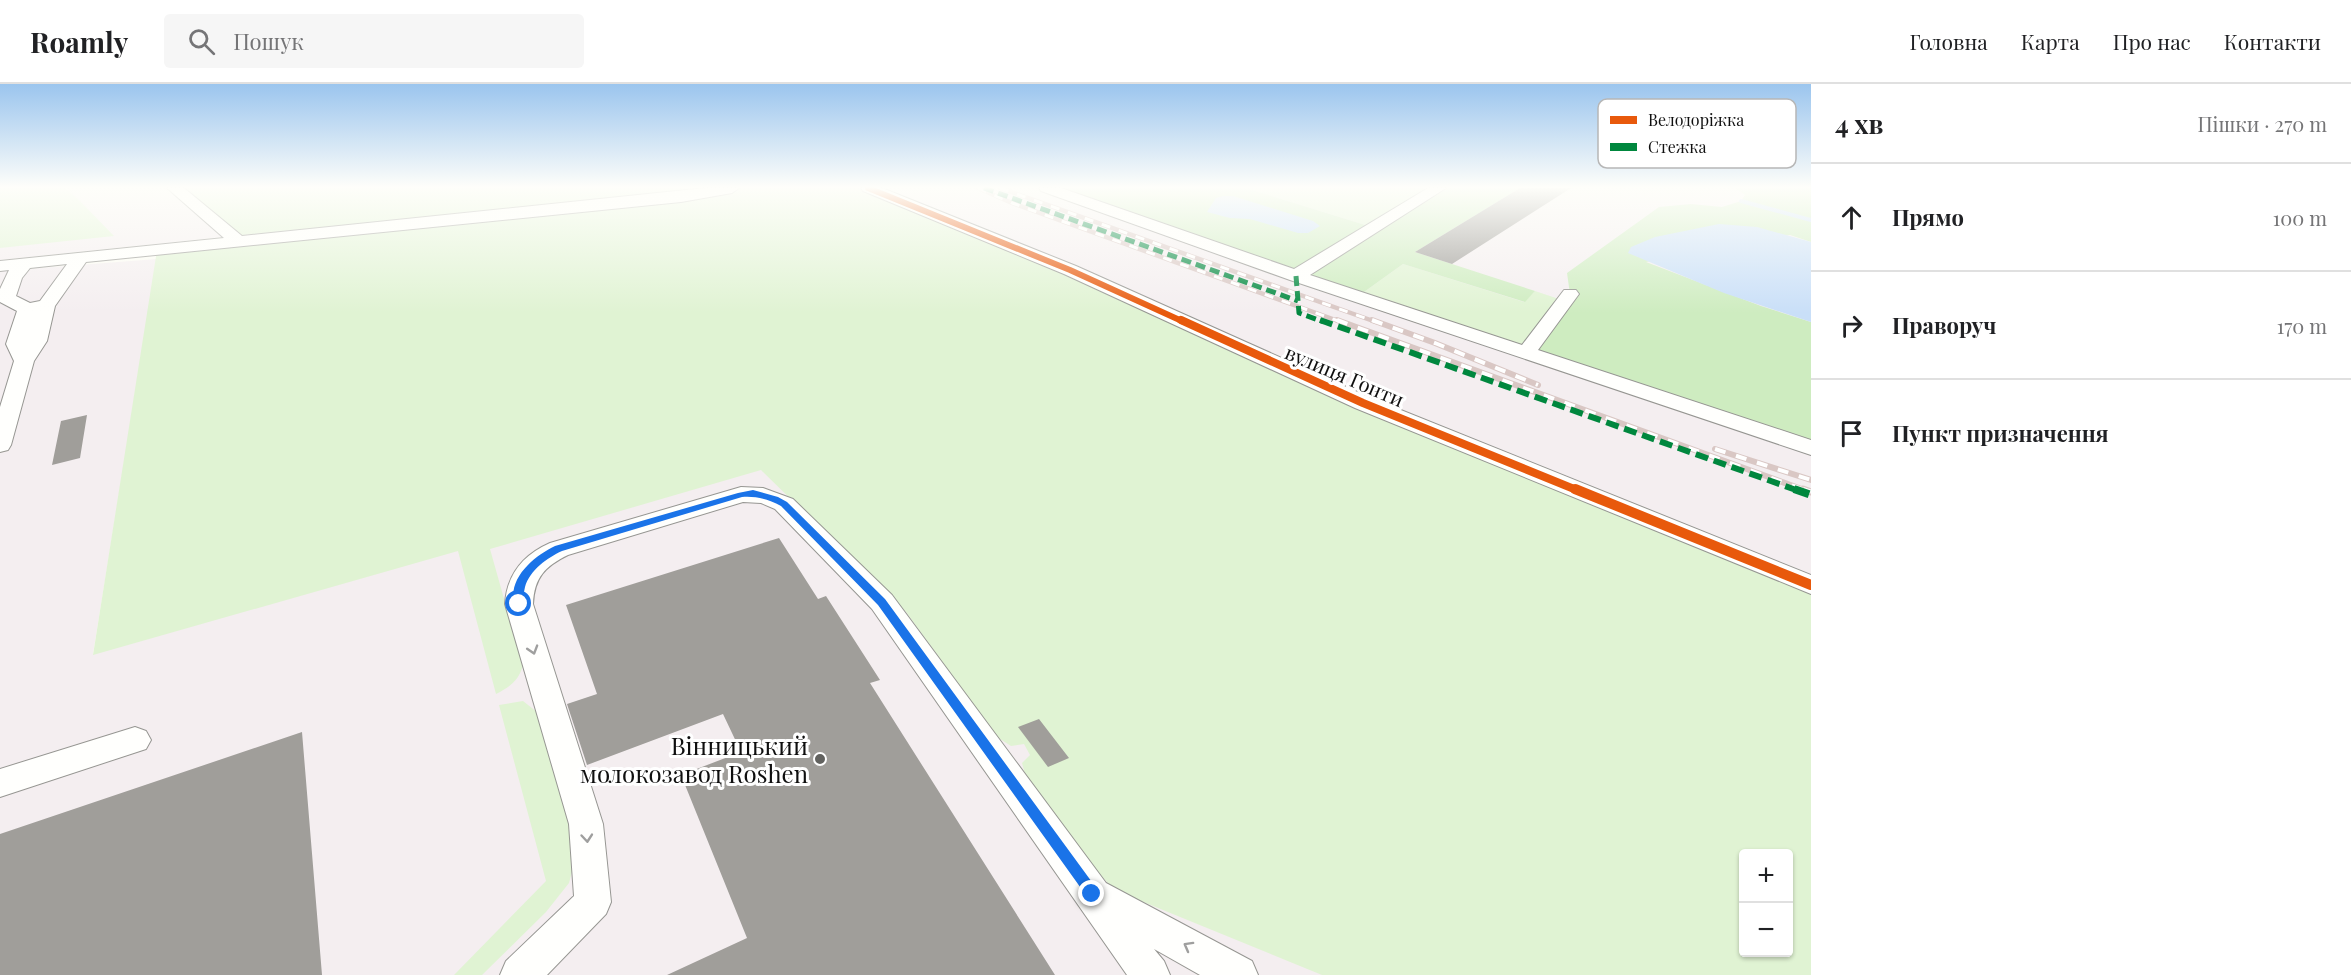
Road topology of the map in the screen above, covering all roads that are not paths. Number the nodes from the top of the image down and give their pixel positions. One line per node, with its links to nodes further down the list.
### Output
1 (224, 230): 6 (street)
2 (361, 230): 6 (street)
3 (970, 230): 18 (street, вулиця Гонти)
4 (1164, 230): 10 (street)
5 (1371, 230): 10 (street)
6 (239, 242): 7 (street)
7 (80, 258): 8 (street); 12 (street)
8 (25, 263): 9 (street); 13 (street)
9 (0, 266)
10 (1296, 276): 14 (street)
11 (1570, 294): 14 (street)
12 (46, 306): 13 (street); 15 (street)
13 (27, 309): 15 (street)
14 (1527, 352): 17 (street)
15 (24, 361): 16 (street)
16 (0, 445)
17 (1811, 448)
18 (1811, 585)
19 (135, 740): 20 (street)
20 (0, 783)
21 (1092, 894): 22 (street, one-way to 22); 23 (street); 24 (street, one-way to 21)
22 (520, 975)
23 (1150, 975)
24 (1238, 975)

